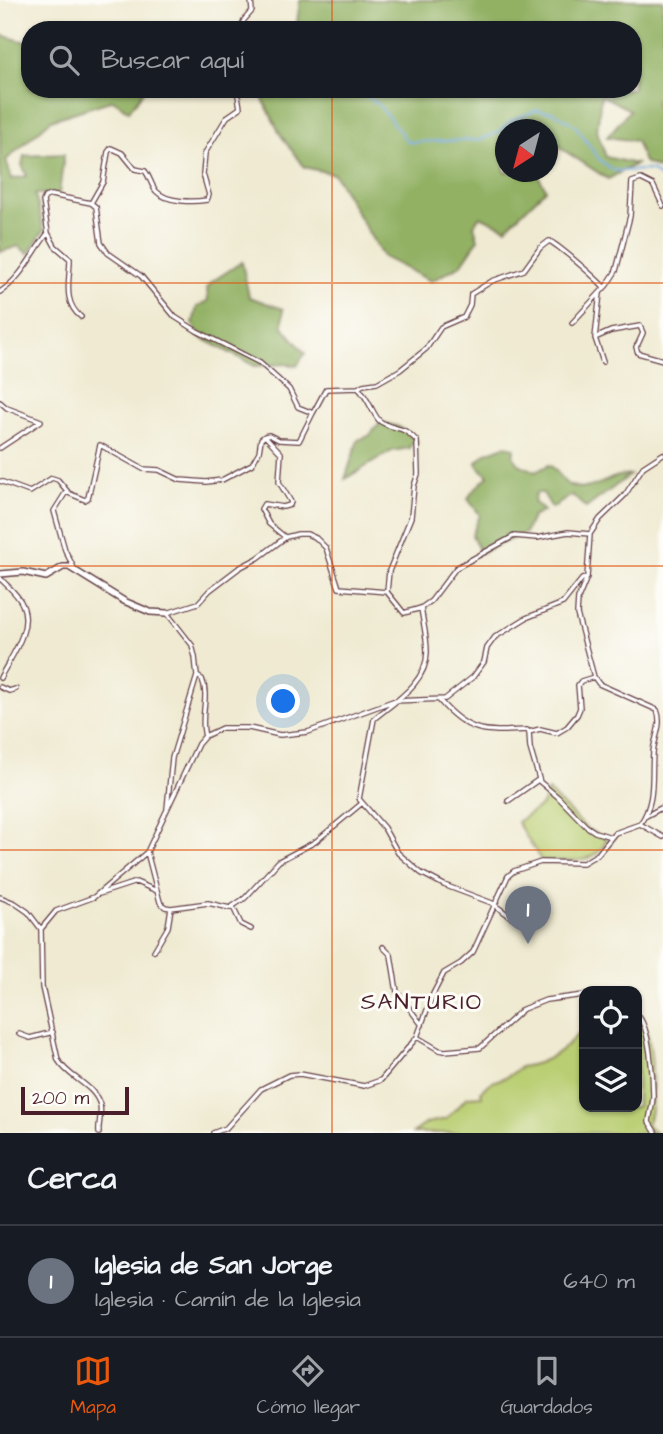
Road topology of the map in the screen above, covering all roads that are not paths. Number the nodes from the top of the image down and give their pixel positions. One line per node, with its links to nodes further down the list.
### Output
1 (251, 0): 2 (street)
2 (243, 21)
3 (238, 98): 5 (street)
4 (661, 197): 6 (street); 8 (street)
5 (92, 203): 7 (street); 18 (street)
6 (663, 206)
7 (48, 233): 9 (street); 11 (street)
8 (604, 287): 10 (street); 16 (street)
9 (0, 292)
10 (600, 293): 12 (street); 13 (street)
11 (81, 317)
12 (572, 323)
13 (595, 338): 14 (street); 15 (street)
14 (663, 360)
15 (603, 362)
16 (359, 388): 18 (street); 29 (street)
17 (0, 402): 20 (street)
18 (313, 414): 19 (street)
19 (265, 436): 23 (street); 25 (street)
20 (0, 448)
21 (663, 454): 24 (street)
22 (1, 481): 23 (street)
23 (68, 492): 26 (street)
24 (590, 534): 28 (street); 30 (street)
25 (286, 537): 29 (street); 31 (street)
26 (74, 568): 27 (street); 31 (street)
27 (0, 576): 34 (street)
28 (587, 577): 33 (street); 38 (street)
29 (387, 592): 30 (street)
30 (421, 608): 37 (street)
31 (167, 613): 32 (street)
32 (197, 676): 40 (street); 45 (street)
33 (594, 677): 39 (street); 46 (street)
34 (0, 678)
35 (0, 687): 36 (street)
36 (16, 689)
37 (397, 700): 38 (street); 40 (street); 43 (street)
38 (439, 700): 39 (street)
39 (529, 732): 41 (street)
40 (205, 736): 45 (street)
41 (538, 780): 42 (street); 48 (street)
42 (508, 801)
43 (361, 804): 54 (street); 55 (street)
44 (663, 807): 46 (street)
45 (167, 809): 50 (street)
46 (646, 816): 47 (street)
47 (640, 824): 48 (street); 49 (street)
48 (611, 837): 54 (street)
49 (663, 837)
50 (148, 852): 51 (street); 52 (street)
51 (97, 893): 52 (street); 58 (street)
52 (159, 893): 56 (street)
53 (0, 897): 58 (street)
54 (495, 905): 57 (street); 64 (street)
55 (233, 907): 56 (street); 59 (street)
56 (171, 908): 61 (street)
57 (511, 917)
58 (41, 929): 65 (street)
59 (251, 929)
60 (383, 947): 64 (street)
61 (155, 951)
62 (579, 996): 67 (street)
63 (642, 1021): 70 (street)
64 (422, 1025): 67 (street)
65 (53, 1032): 66 (street); 68 (street)
66 (19, 1034)
67 (417, 1037): 69 (street)
68 (99, 1133)
69 (213, 1133)
70 (656, 1133)

